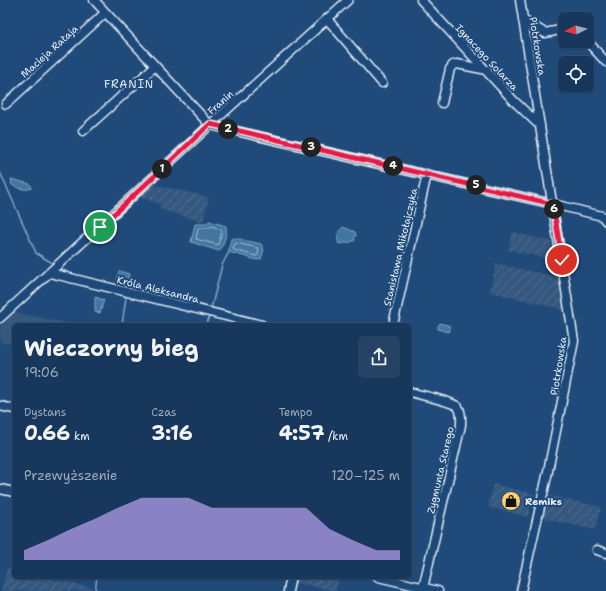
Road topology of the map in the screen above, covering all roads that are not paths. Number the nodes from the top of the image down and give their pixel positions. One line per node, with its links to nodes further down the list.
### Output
1 (94, 0): 5 (street)
2 (348, 0): 6 (street, Franin)
3 (421, 0): 12 (street, Ignacego Solarza)
4 (520, 0): 7 (street, Piotrkowska)
5 (105, 13): 11 (street); 15 (street, Macieja Rataja)
6 (327, 19): 13 (street); 16 (street, Franin)
7 (523, 20): 8 (street); 17 (street, Piotrkowska)
8 (558, 30)
9 (593, 48): 10 (street)
10 (606, 62)
11 (155, 66): 16 (street); 18 (street)
12 (487, 70): 14 (street); 17 (street, Ignacego Solarza)
13 (382, 83)
14 (442, 103)
15 (6, 104)
16 (210, 124): 19 (street); 22 (street, Franin)
17 (540, 125): 20 (street, Piotrkowska)
18 (83, 131)
19 (427, 174): 20 (street); 25 (street, Stanisława Mikołajczyka)
20 (553, 204): 21 (street); 38 (street, Piotrkowska)
21 (606, 221)
22 (50, 273): 23 (street, Franin); 24 (street, Króla Aleksandra)
23 (0, 318)
24 (254, 323)
25 (393, 323)
26 (412, 393): 35 (street, Zygmunta Starego)
27 (0, 406): 28 (street)
28 (12, 409)
29 (0, 489): 30 (street)
30 (12, 492)
31 (597, 550): 32 (street)
32 (606, 553)
33 (291, 579): 36 (street)
34 (386, 579): 35 (street)
35 (423, 588): 37 (street)
36 (288, 591)
37 (438, 591)
38 (521, 591)

